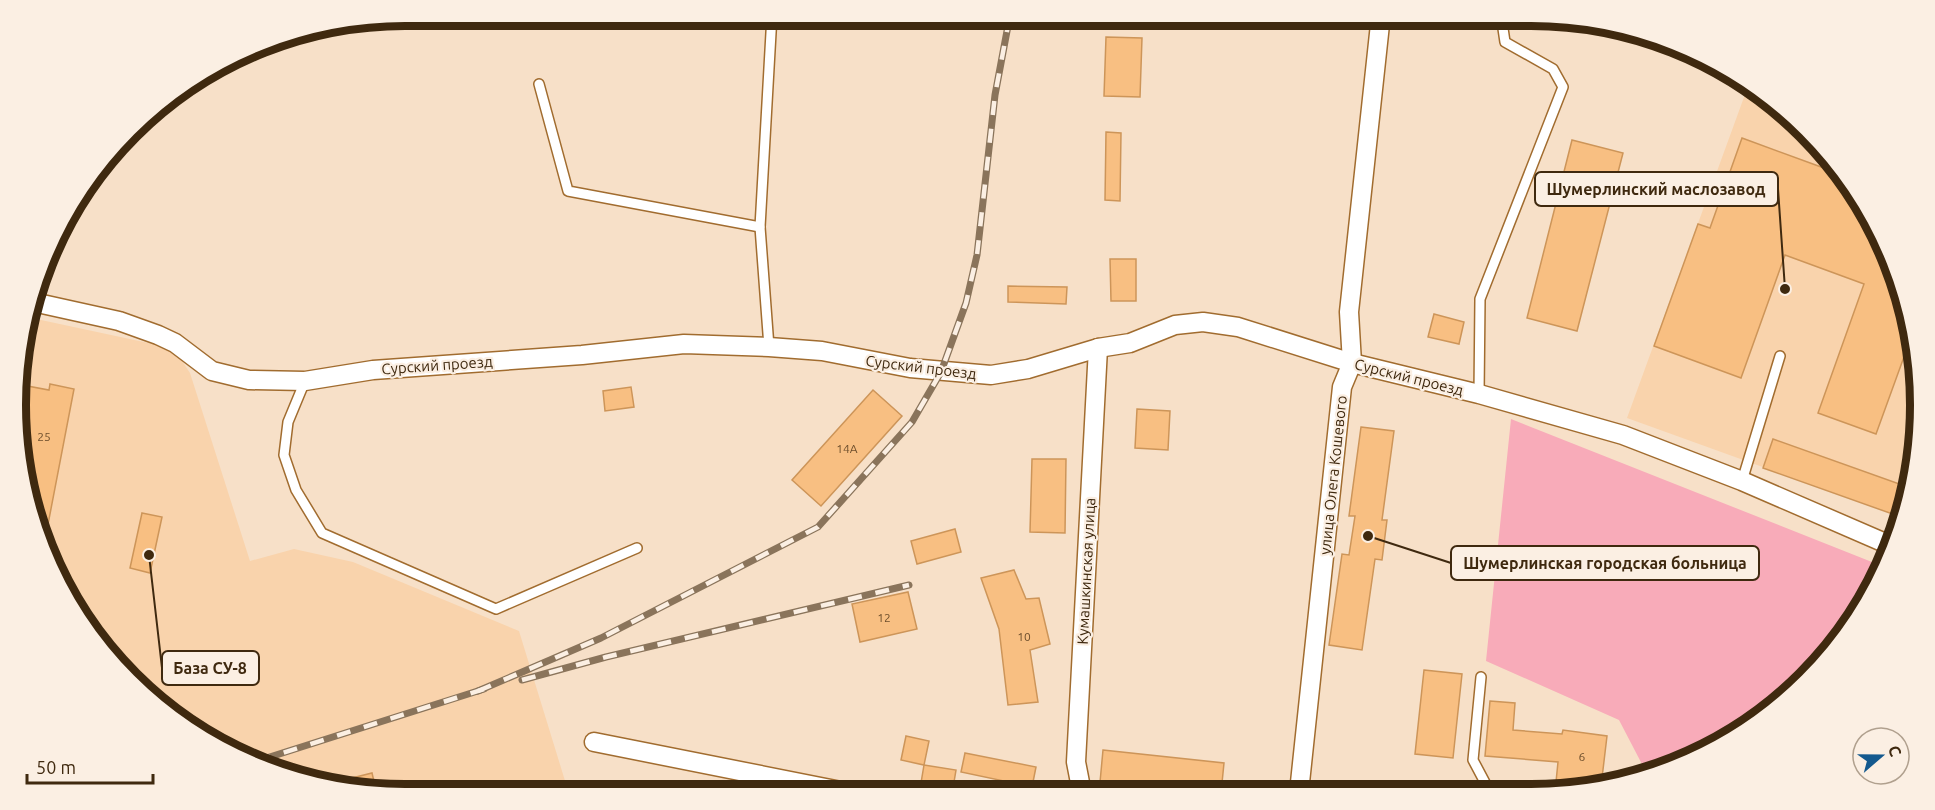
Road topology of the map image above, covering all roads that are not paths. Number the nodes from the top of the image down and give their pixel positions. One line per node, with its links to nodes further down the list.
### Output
1 (771, 26): 5 (lane)
2 (1380, 26): 10 (street, улица Олега Кошевого)
3 (1503, 26): 12 (lane)
4 (539, 84): 5 (lane)
5 (760, 227): 7 (lane)
6 (39, 303): 11 (street, Сурский проезд)
7 (769, 347): 8 (street, Сурский проезд); 11 (street, Сурский проезд)
8 (1098, 348): 10 (street, Сурский проезд); 19 (street, Кумашкинская улица)
9 (1780, 356): 13 (lane)
10 (1352, 363): 12 (street, Сурский проезд); 20 (street, улица Олега Кошевого)
11 (304, 381): 15 (lane)
12 (1479, 394): 13 (street, Сурский проезд)
13 (1742, 481): 14 (street, Сурский проезд)
14 (1884, 542)
15 (637, 548)
16 (1482, 677): 21 (lane)
17 (594, 742): 18 (street)
18 (806, 784)
19 (1080, 784)
20 (1300, 784)
21 (1486, 784)

